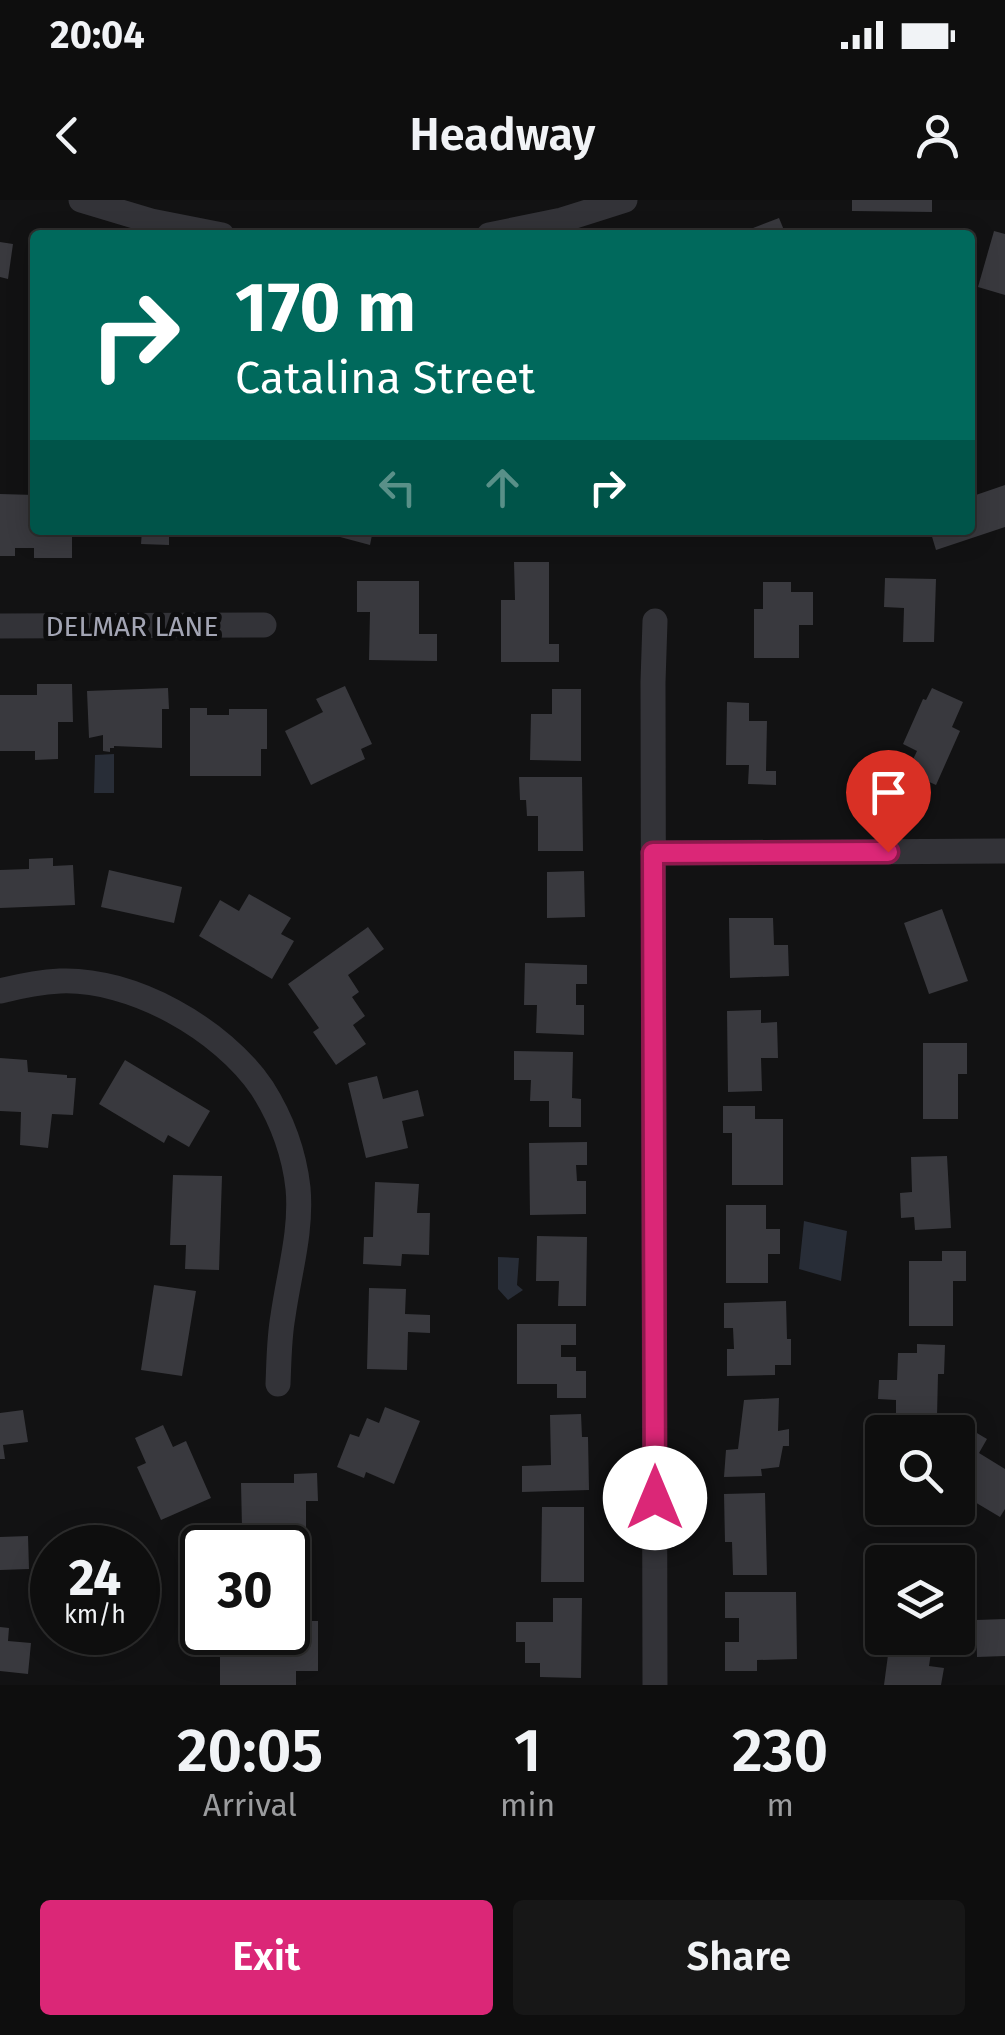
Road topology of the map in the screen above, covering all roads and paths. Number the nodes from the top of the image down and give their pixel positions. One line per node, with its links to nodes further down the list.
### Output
1 (82, 200): 3 (street)
2 (626, 200): 4 (street)
3 (195, 230)
4 (513, 230)
5 (655, 621): 9 (street)
6 (264, 625): 7 (street, DELMAR LANE)
7 (0, 626)
8 (1005, 852): 9 (street)
9 (653, 853): 12 (street)
10 (0, 991): 11 (street)
11 (278, 1384)
12 (655, 1685)

